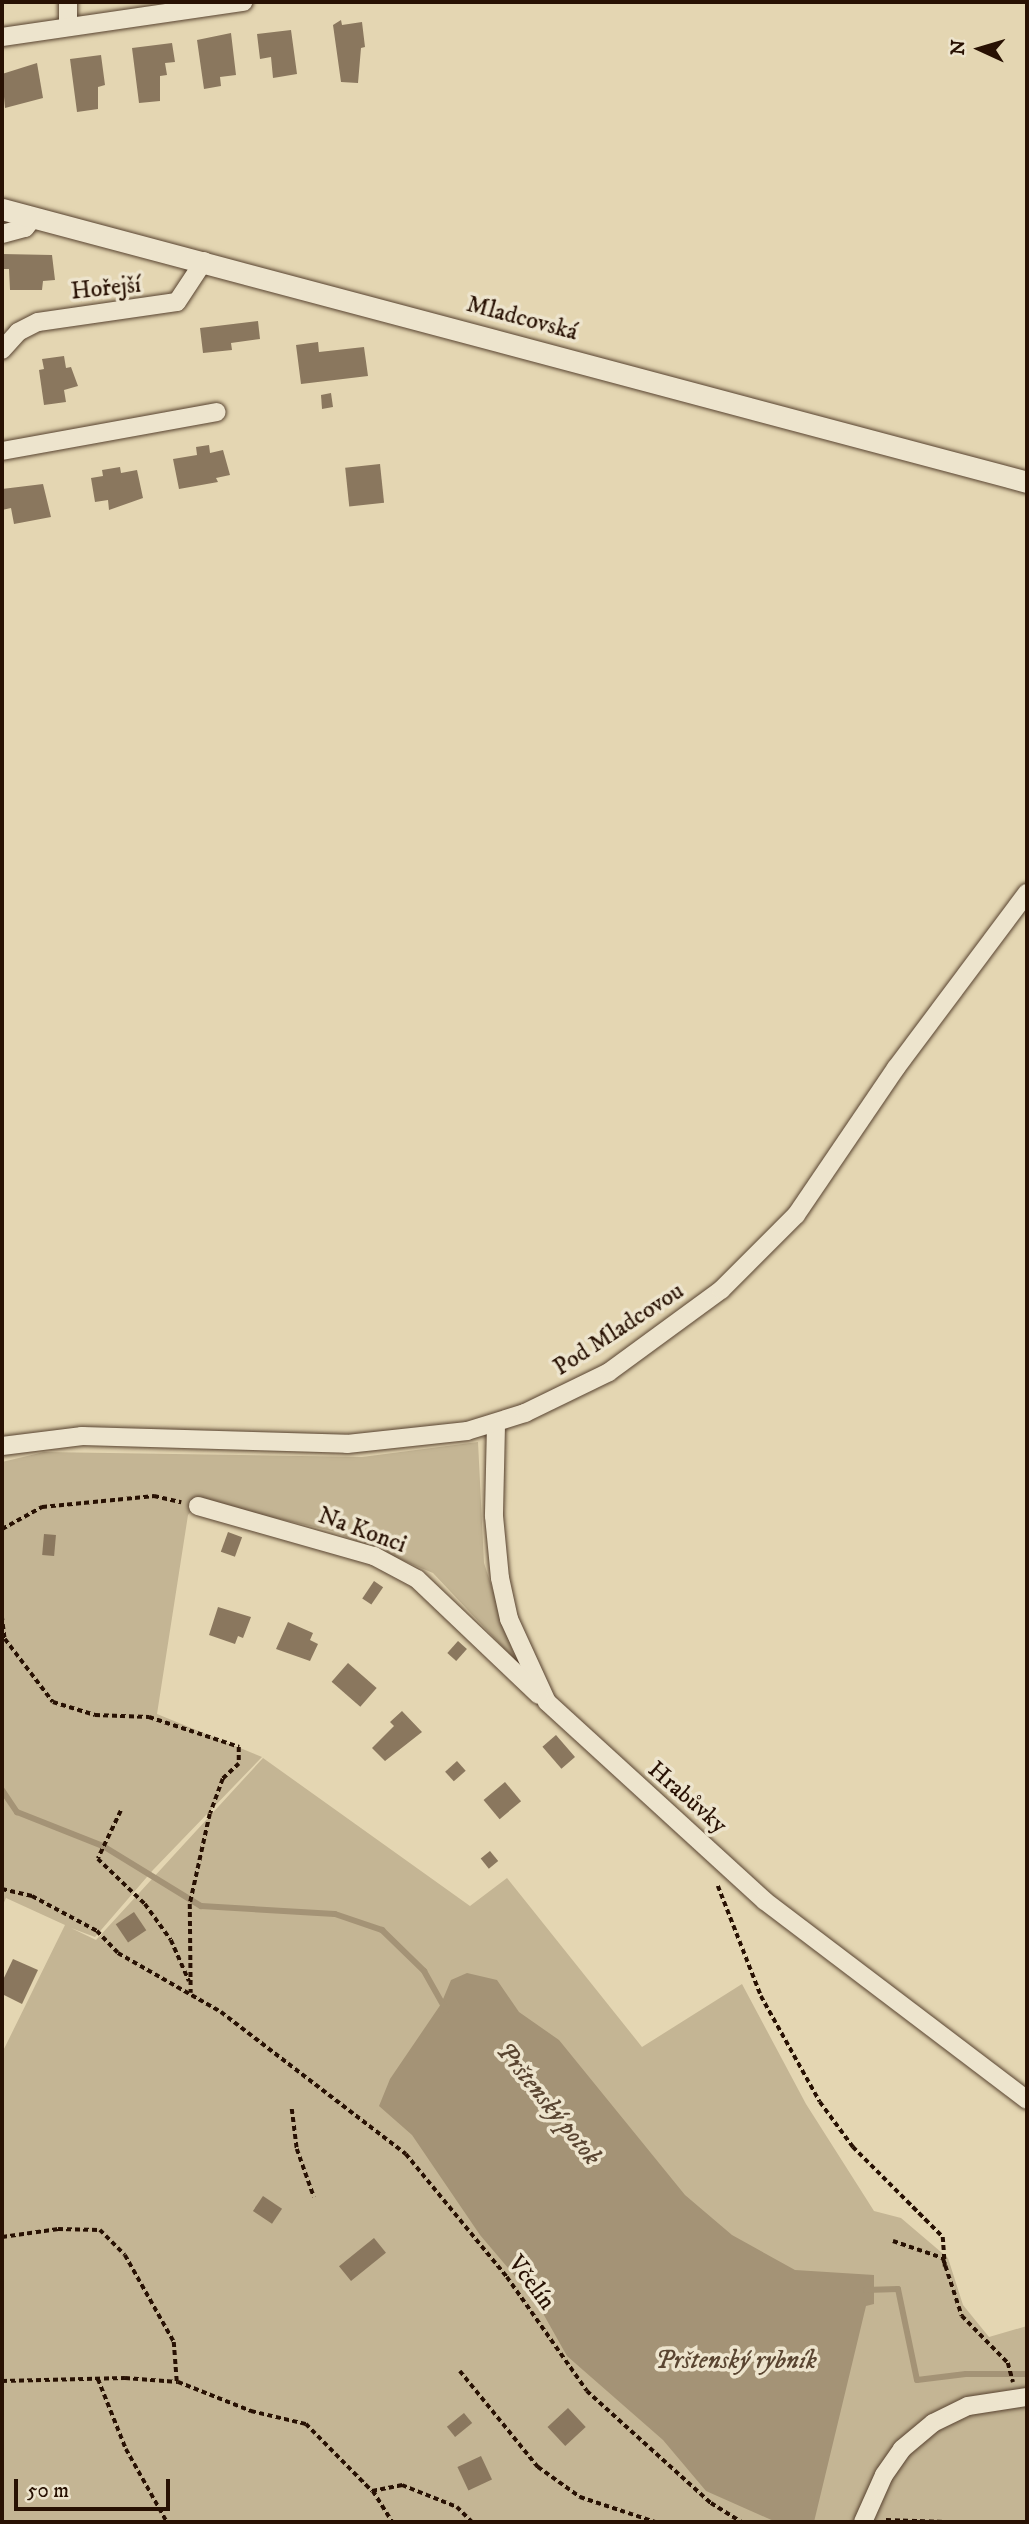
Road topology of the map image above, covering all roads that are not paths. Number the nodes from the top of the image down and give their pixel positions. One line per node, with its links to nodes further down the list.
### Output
1 (68, 2): 3 (street)
2 (243, 2): 3 (street)
3 (68, 25): 4 (street)
4 (2, 37)
5 (2, 209): 6 (street, Mladcovská)
6 (34, 218): 7 (street); 8 (street, Mladcovská)
7 (2, 234)
8 (204, 261): 9 (street, Hořejší); 12 (street, Mladcovská)
9 (2, 350)
10 (216, 412): 11 (street)
11 (2, 451)
12 (1027, 482)
13 (1027, 893): 14 (street, Pod Mladcovou)
14 (496, 1425): 15 (street, Pod Mladcovou); 17 (street, Hrabůvky)
15 (2, 1446)
16 (198, 1506): 17 (street, Na Konci)
17 (547, 1702): 18 (street, Hrabůvky)
18 (1027, 2100)
19 (1021, 2392): 20 (street)
20 (864, 2521)

